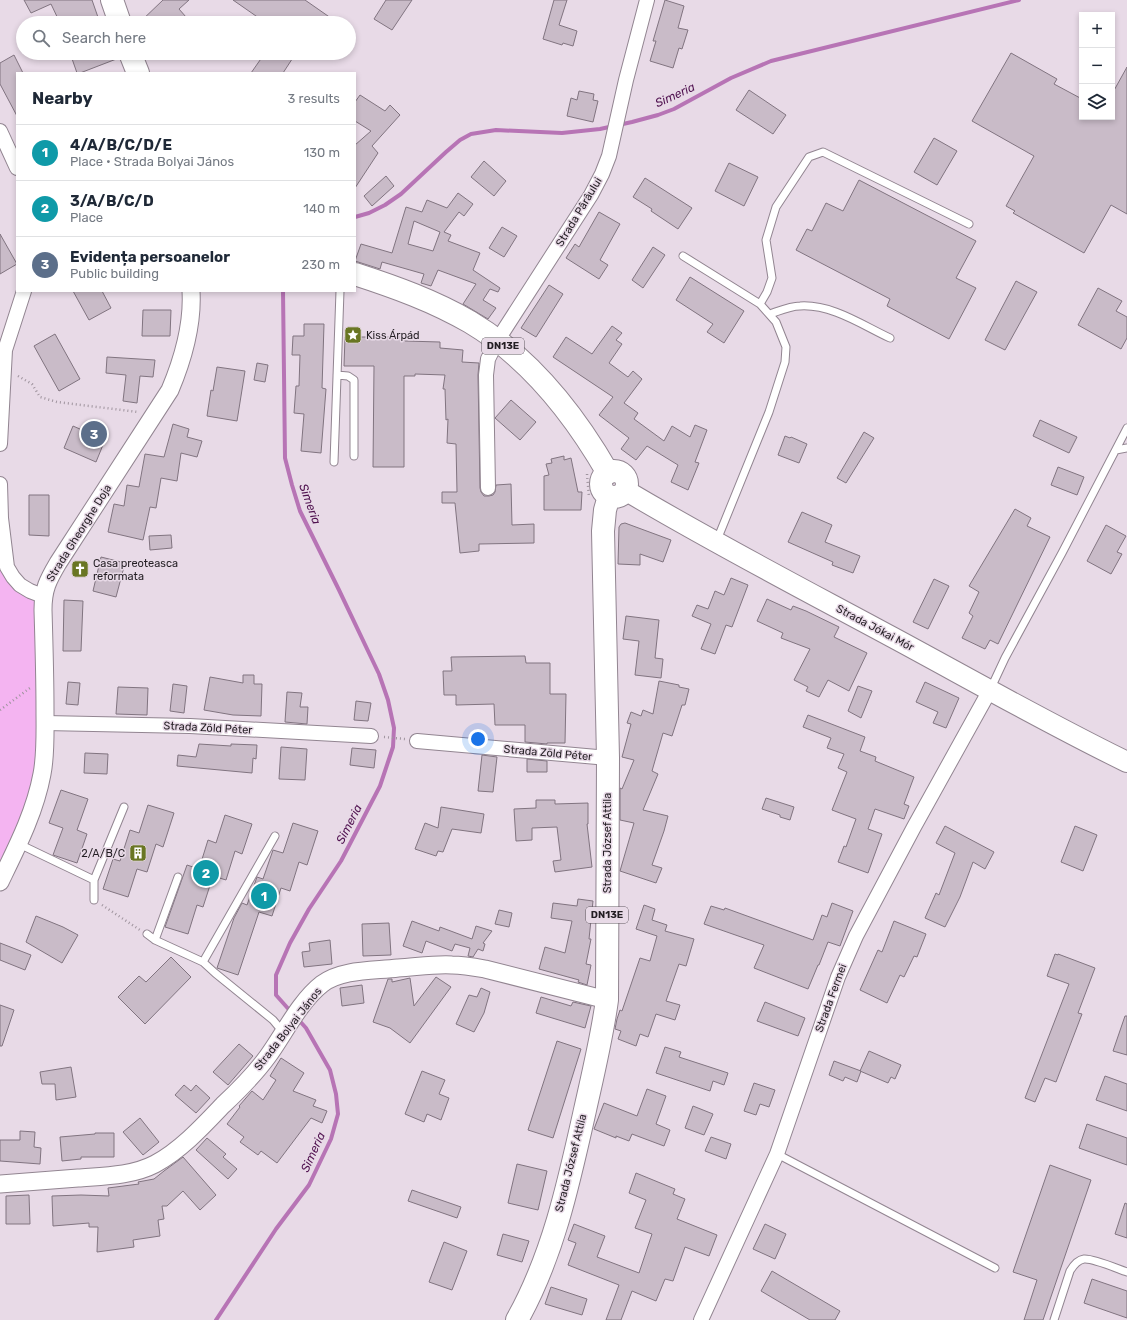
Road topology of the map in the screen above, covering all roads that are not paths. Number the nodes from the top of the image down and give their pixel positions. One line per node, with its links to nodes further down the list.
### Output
1 (112, 0): 3 (main road)
2 (647, 0): 17 (street, Strada Pârâului)
3 (118, 16)
4 (133, 60): 5 (main road)
5 (138, 72)
6 (0, 131): 7 (street)
7 (16, 166)
8 (969, 224): 14 (lane)
9 (683, 256): 14 (lane)
10 (356, 274): 17 (main road, DN13E)
11 (24, 292): 18 (street)
12 (191, 292): 30 (street, Strada Gheorghe Doja)
13 (340, 292): 19 (lane)
14 (760, 304): 15 (lane)
15 (770, 314): 16 (lane); 29 (lane)
16 (890, 338)
17 (497, 341): 27 (street, Strada Pârâului); 28 (main road, DN13E)
18 (3, 346): 21 (street)
19 (337, 375): 24 (lane); 25 (lane)
20 (1127, 428): 23 (lane)
21 (0, 444)
22 (1127, 448): 23 (lane)
23 (1116, 450): 31 (lane)
24 (354, 456)
25 (334, 462)
26 (0, 484): 30 (street)
27 (488, 488)
28 (608, 496): 29 (main road, Strada Jókai Mór); 35 (main road, Strada József Attila / DN13E)
29 (716, 542): 31 (main road, Strada Jókai Mór)
30 (43, 596): 32 (street, Strada Gheorghe Doja)
31 (990, 690): 36 (main road, Strada Jókai Mór); 49 (street, Strada Fermei)
32 (45, 723): 33 (street, Strada Zöld Péter); 39 (street, Strada Gheorghe Doja)
33 (377, 737)
34 (417, 741): 35 (street, Strada Zöld Péter)
35 (608, 758): 47 (main road, Strada József Attila / DN13E)
36 (1127, 762)
37 (124, 807): 41 (lane)
38 (275, 836): 46 (lane)
39 (19, 844): 41 (lane); 42 (street, Strada Gheorghe Doja)
40 (178, 877): 45 (lane)
41 (94, 880): 43 (lane)
42 (0, 882)
43 (94, 900)
44 (147, 934): 45 (lane)
45 (155, 940): 46 (lane)
46 (203, 962): 48 (lane)
47 (607, 1000): 48 (street, Strada Bolyai János); 53 (main road, Strada József Attila / DN13E)
48 (283, 1032): 50 (street, Strada Bolyai János)
49 (777, 1154): 51 (lane); 54 (street, Strada Fermei)
50 (0, 1184)
51 (995, 1268)
52 (1127, 1272): 55 (lane)
53 (517, 1320)
54 (701, 1320)
55 (1054, 1320)

